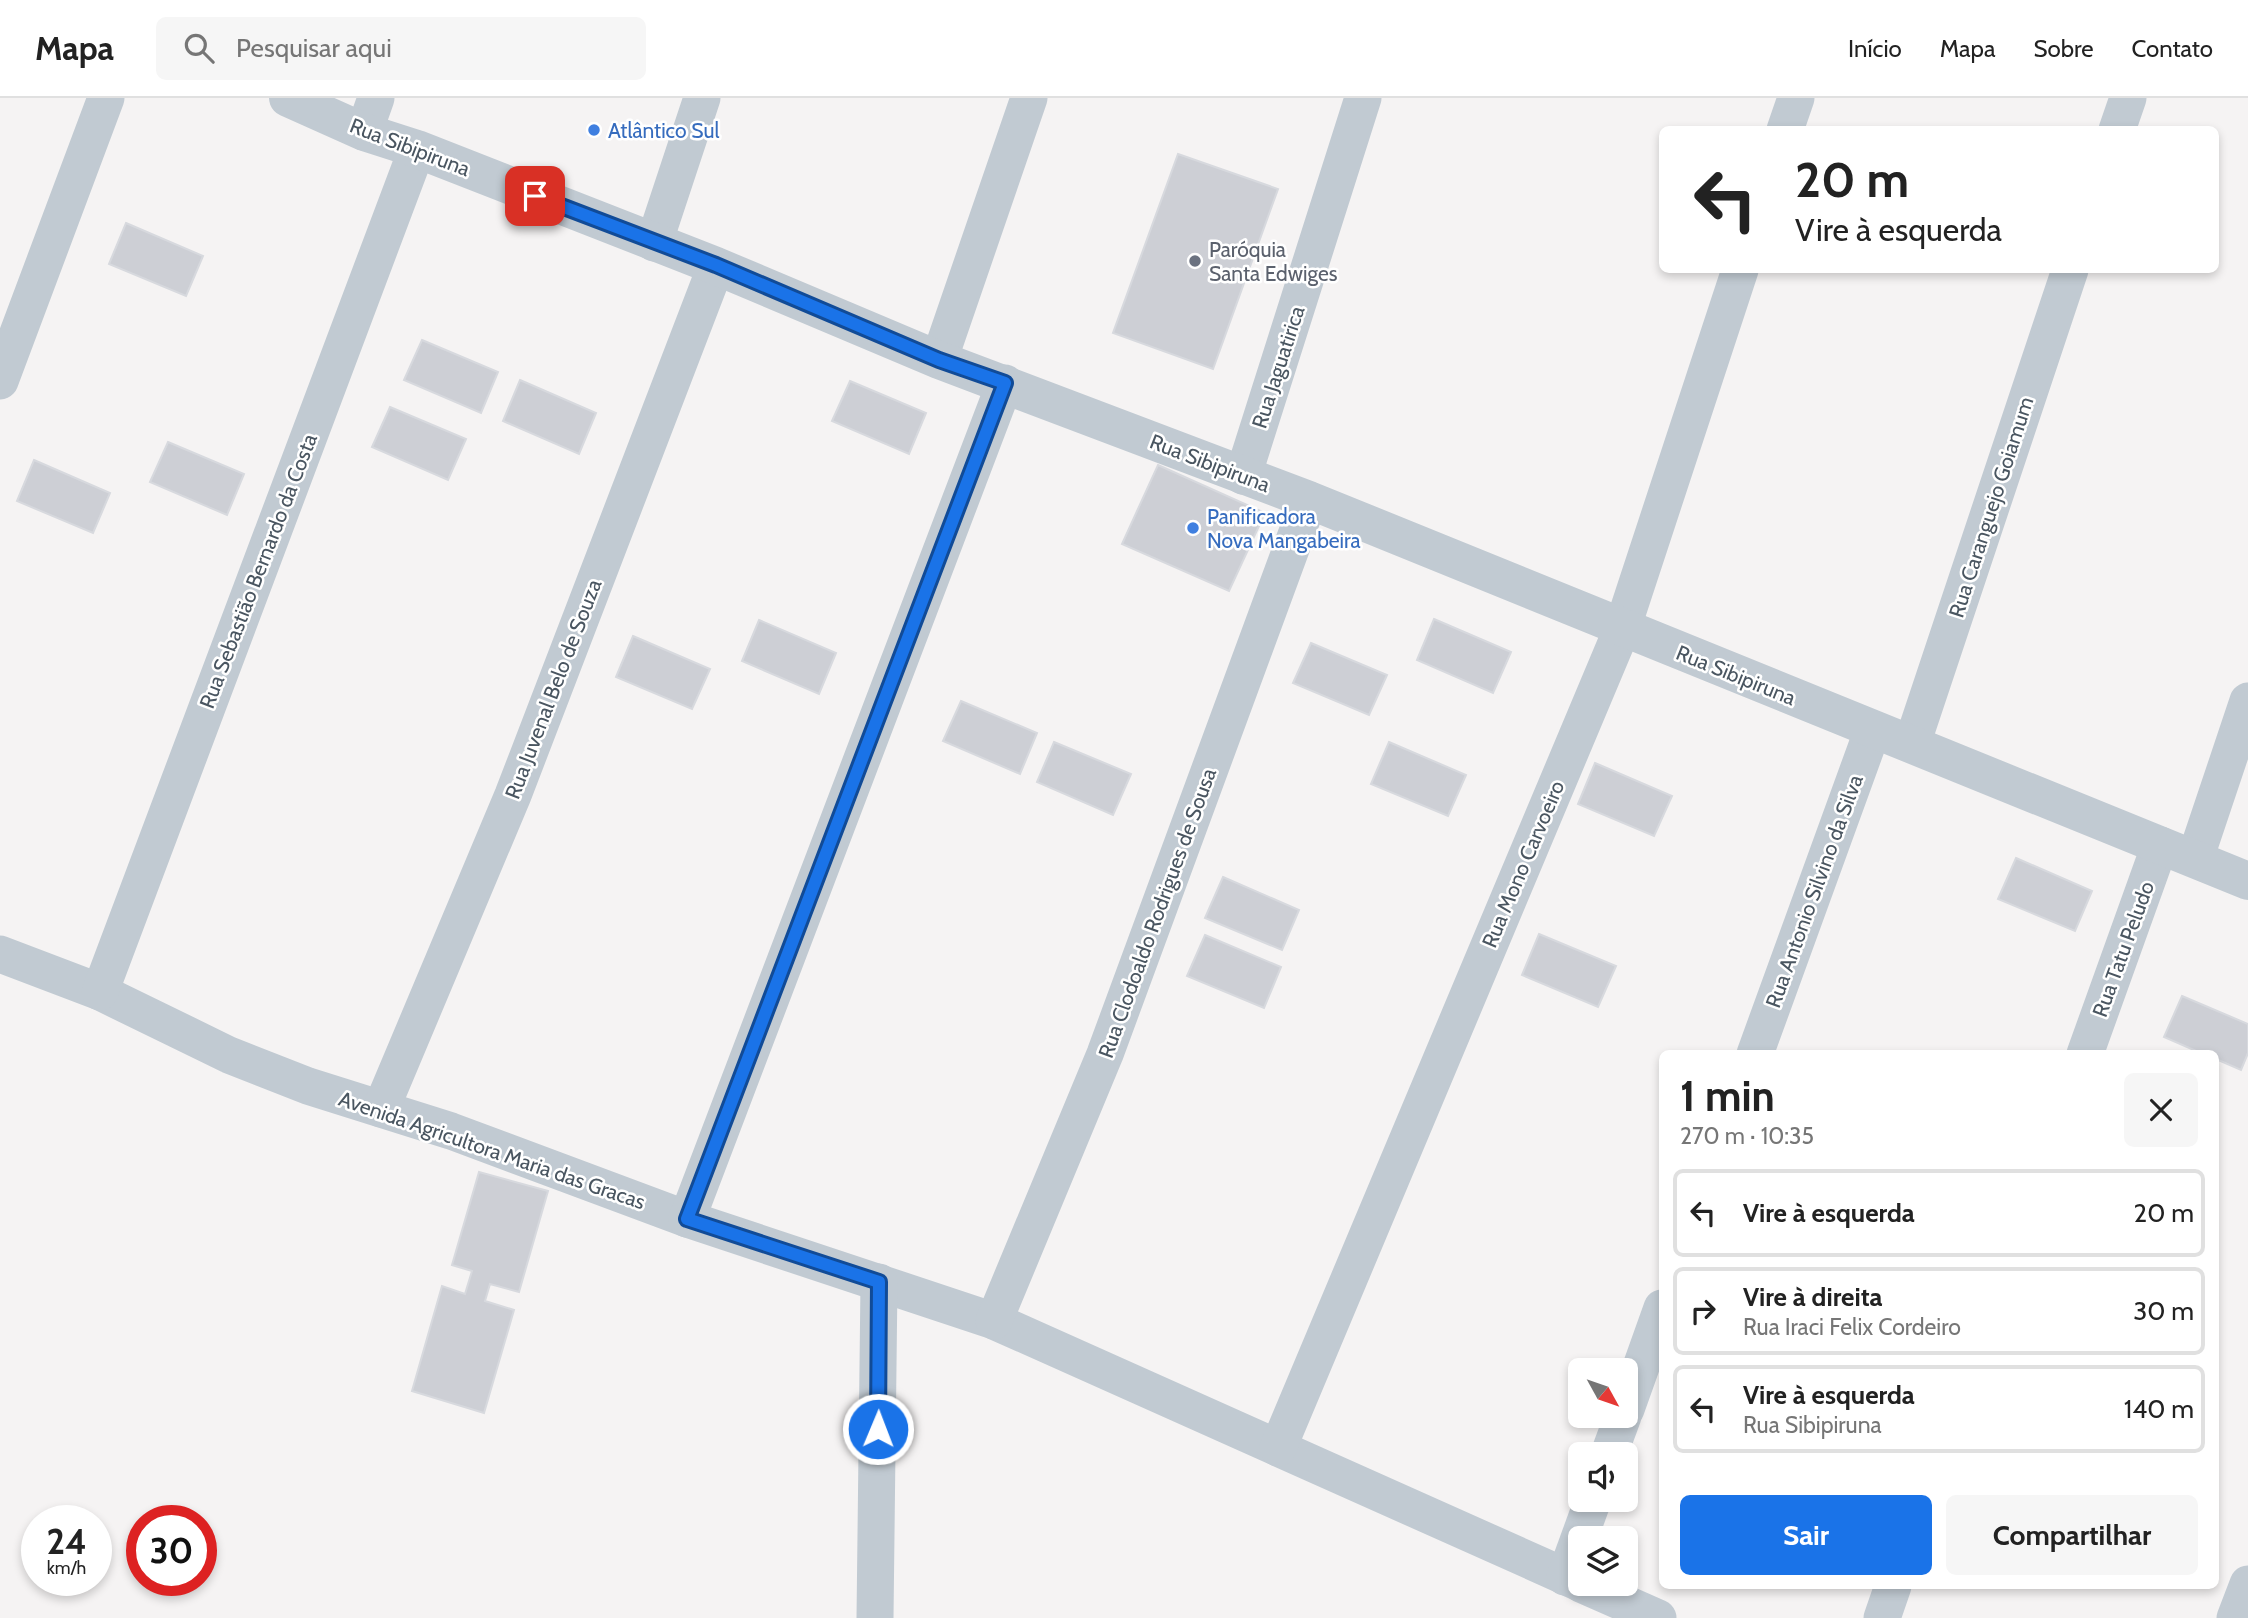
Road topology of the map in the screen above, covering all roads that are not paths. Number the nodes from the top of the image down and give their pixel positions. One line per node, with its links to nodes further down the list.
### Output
1 (106, 98): 17 (street)
2 (288, 98): 8 (street, Rua Sibipiruna)
3 (702, 98): 12 (street)
4 (1030, 98): 16 (street)
5 (1363, 98): 19 (street, Rua Jaguatirica)
6 (1796, 98): 9 (street)
7 (2128, 98): 10 (street)
8 (370, 115): 11 (street, Rua Sibipiruna)
9 (1786, 126)
10 (2118, 126)
11 (417, 149): 12 (street, Rua Sibipiruna); 29 (street, Rua Sebastião Bernardo da Costa)
12 (654, 243): 13 (street, Rua Sibipiruna)
13 (716, 265): 16 (street, Rua Sibipiruna); 32 (street, Rua Juvenal Belo de Souza)
14 (1739, 273): 21 (street, Rua Mono Carvoeiro)
15 (2069, 273): 24 (street, Rua Caranguejo Goiamum)
16 (939, 360): 18 (street, Rua Sibipiruna)
17 (0, 381)
18 (1005, 383): 19 (street, Rua Sibipiruna); 33 (street)
19 (1243, 476): 20 (street, Rua Sibipiruna)
20 (1309, 500): 21 (street, Rua Sibipiruna); 36 (street, Rua Clodoaldo Rodrigues de Sousa)
21 (1622, 629): 23 (street, Rua Sibipiruna); 38 (street, Rua Mono Carvoeiro)
22 (2248, 701): 26 (street)
23 (1873, 729): 24 (street, Rua Sibipiruna); 30 (street, Rua Antonio Silvino da Silva)
24 (1912, 744): 25 (street, Rua Sibipiruna)
25 (2160, 845): 26 (street, Rua Sibipiruna); 31 (street, Rua Tatu Peludo)
26 (2195, 859): 27 (street, Rua Sibipiruna)
27 (2248, 881)
28 (0, 954): 29 (street, Avenida Agricultora Maria das Gracas)
29 (100, 992): 32 (street, Avenida Agricultora Maria das Gracas)
30 (1756, 1050)
31 (2086, 1050)
32 (381, 1109): 33 (street, Avenida Agricultora Maria das Gracas)
33 (687, 1219): 34 (street, Avenida Agricultora Maria das Gracas)
34 (879, 1282): 36 (street, Avenida Agricultora Maria das Gracas); 43 (street)
35 (1659, 1316): 37 (street)
36 (995, 1321): 38 (street, Avenida Agricultora Maria das Gracas)
37 (1638, 1375)
38 (1278, 1448): 39 (street, Avenida Agricultora Maria das Gracas)
39 (1568, 1578)
40 (2248, 1584): 46 (street)
41 (1892, 1589): 45 (street)
42 (1609, 1596): 44 (street, Avenida Agricultora Maria das Gracas)
43 (875, 1618)
44 (1658, 1618)
45 (1882, 1618)
46 (2235, 1618)

